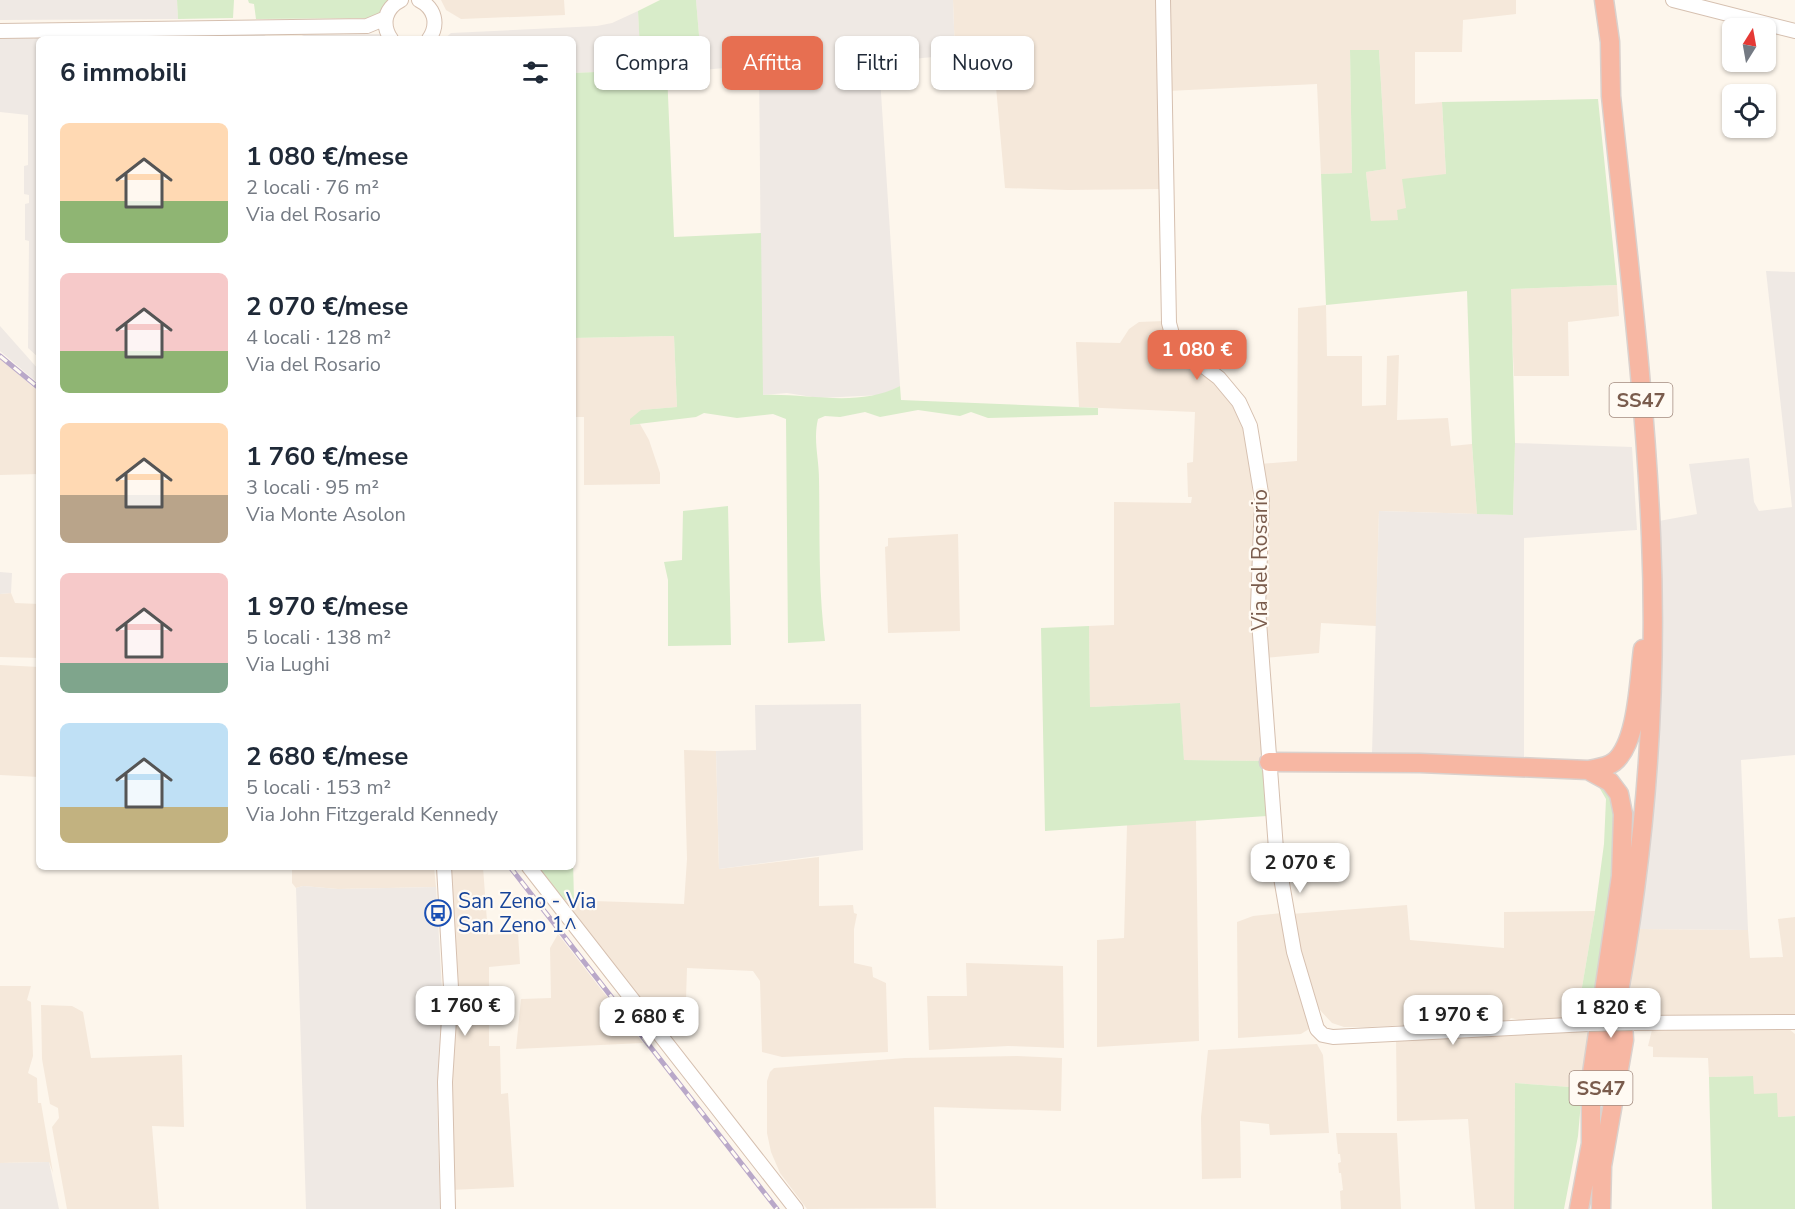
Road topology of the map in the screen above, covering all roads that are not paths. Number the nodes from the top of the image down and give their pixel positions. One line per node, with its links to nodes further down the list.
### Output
1 (401, 0): 7 (street)
2 (1163, 0): 15 (street, Via del Rosario)
3 (1593, 0): 13 (highway, SS47)
4 (1604, 0): 13 (highway, SS47)
5 (1673, 0): 9 (street)
6 (424, 1): 12 (street)
7 (386, 18): 8 (street); 11 (street)
8 (367, 26): 10 (street); 11 (street)
9 (1795, 30)
10 (0, 31)
11 (389, 36)
12 (430, 36)
13 (1611, 96): 14 (highway, SS47)
14 (1653, 600): 16 (highway); 19 (highway, SS47)
15 (1269, 762): 16 (highway); 20 (street, Via del Rosario, bridge)
16 (1588, 770): 21 (highway)
17 (444, 870): 22 (street)
18 (531, 870): 23 (street)
19 (1621, 984): 21 (highway, SS47); 25 (highway)
20 (1795, 1022)
21 (1591, 1145): 24 (highway, SS47)
22 (448, 1209)
23 (796, 1209)
24 (1579, 1209)
25 (1601, 1209)

